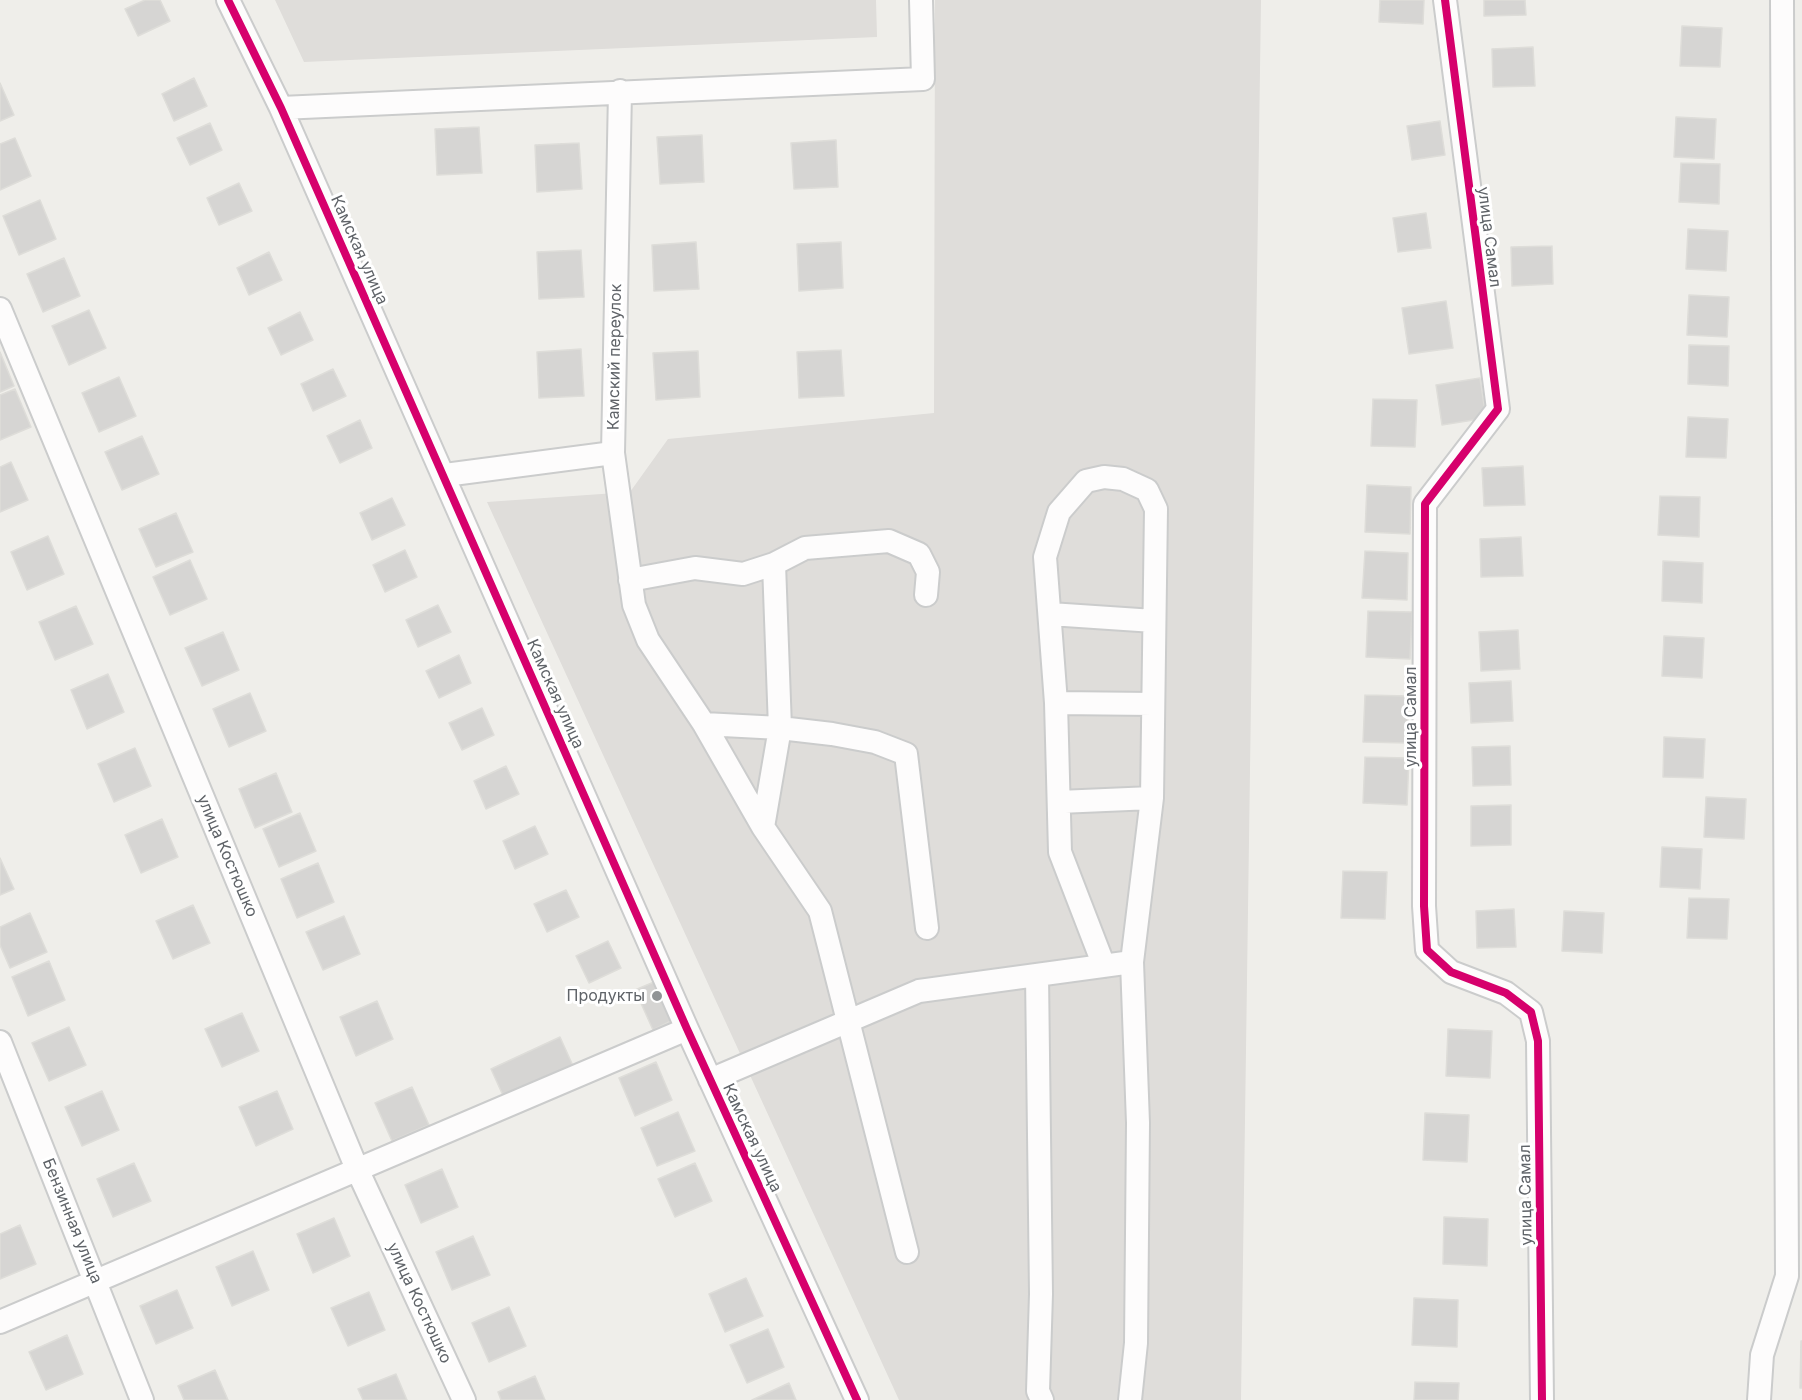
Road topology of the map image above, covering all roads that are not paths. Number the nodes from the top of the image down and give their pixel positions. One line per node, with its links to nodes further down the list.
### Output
1 (228, 0): 6 (street, Камская улица)
2 (921, 0): 5 (street)
3 (1445, 0): 39 (street, улица Самал)
4 (1782, 0): 40 (street)
5 (620, 91): 6 (street); 8 (street, Камский переулок)
6 (280, 108): 9 (street, Камская улица)
7 (0, 309): 30 (street, улица Костюшко)
8 (613, 453): 9 (street, Камский переулок); 11 (street)
9 (445, 475): 27 (street, Камская улица)
10 (774, 564): 11 (street); 12 (street); 18 (street)
11 (630, 580): 17 (street)
12 (926, 595)
13 (1050, 614): 14 (street); 14 (street); 15 (street)
14 (1154, 621): 16 (street)
15 (1056, 703): 16 (street); 20 (street)
16 (1153, 704): 19 (street)
17 (704, 724): 18 (street); 21 (street)
18 (780, 728): 21 (street); 22 (street)
19 (1152, 798): 20 (street); 23 (street)
20 (1059, 802): 24 (street)
21 (763, 827): 26 (street)
22 (927, 928)
23 (1132, 962): 24 (street); 38 (street)
24 (1104, 966): 25 (street)
25 (1037, 975): 26 (street); 37 (street)
26 (850, 1020): 29 (street); 31 (street)
27 (687, 1029): 29 (street, Камская улица); 30 (street)
28 (0, 1042): 32 (street, Бензинная улица)
29 (710, 1080): 36 (street, Камская улица)
30 (357, 1169): 32 (street); 35 (street, улица Костюшко)
31 (907, 1252)
32 (96, 1282): 33 (street); 34 (street, Бензинная улица)
33 (0, 1322)
34 (142, 1400)
35 (464, 1400)
36 (857, 1400)
37 (1042, 1400)
38 (1130, 1400)
39 (1542, 1400)
40 (1759, 1400)

